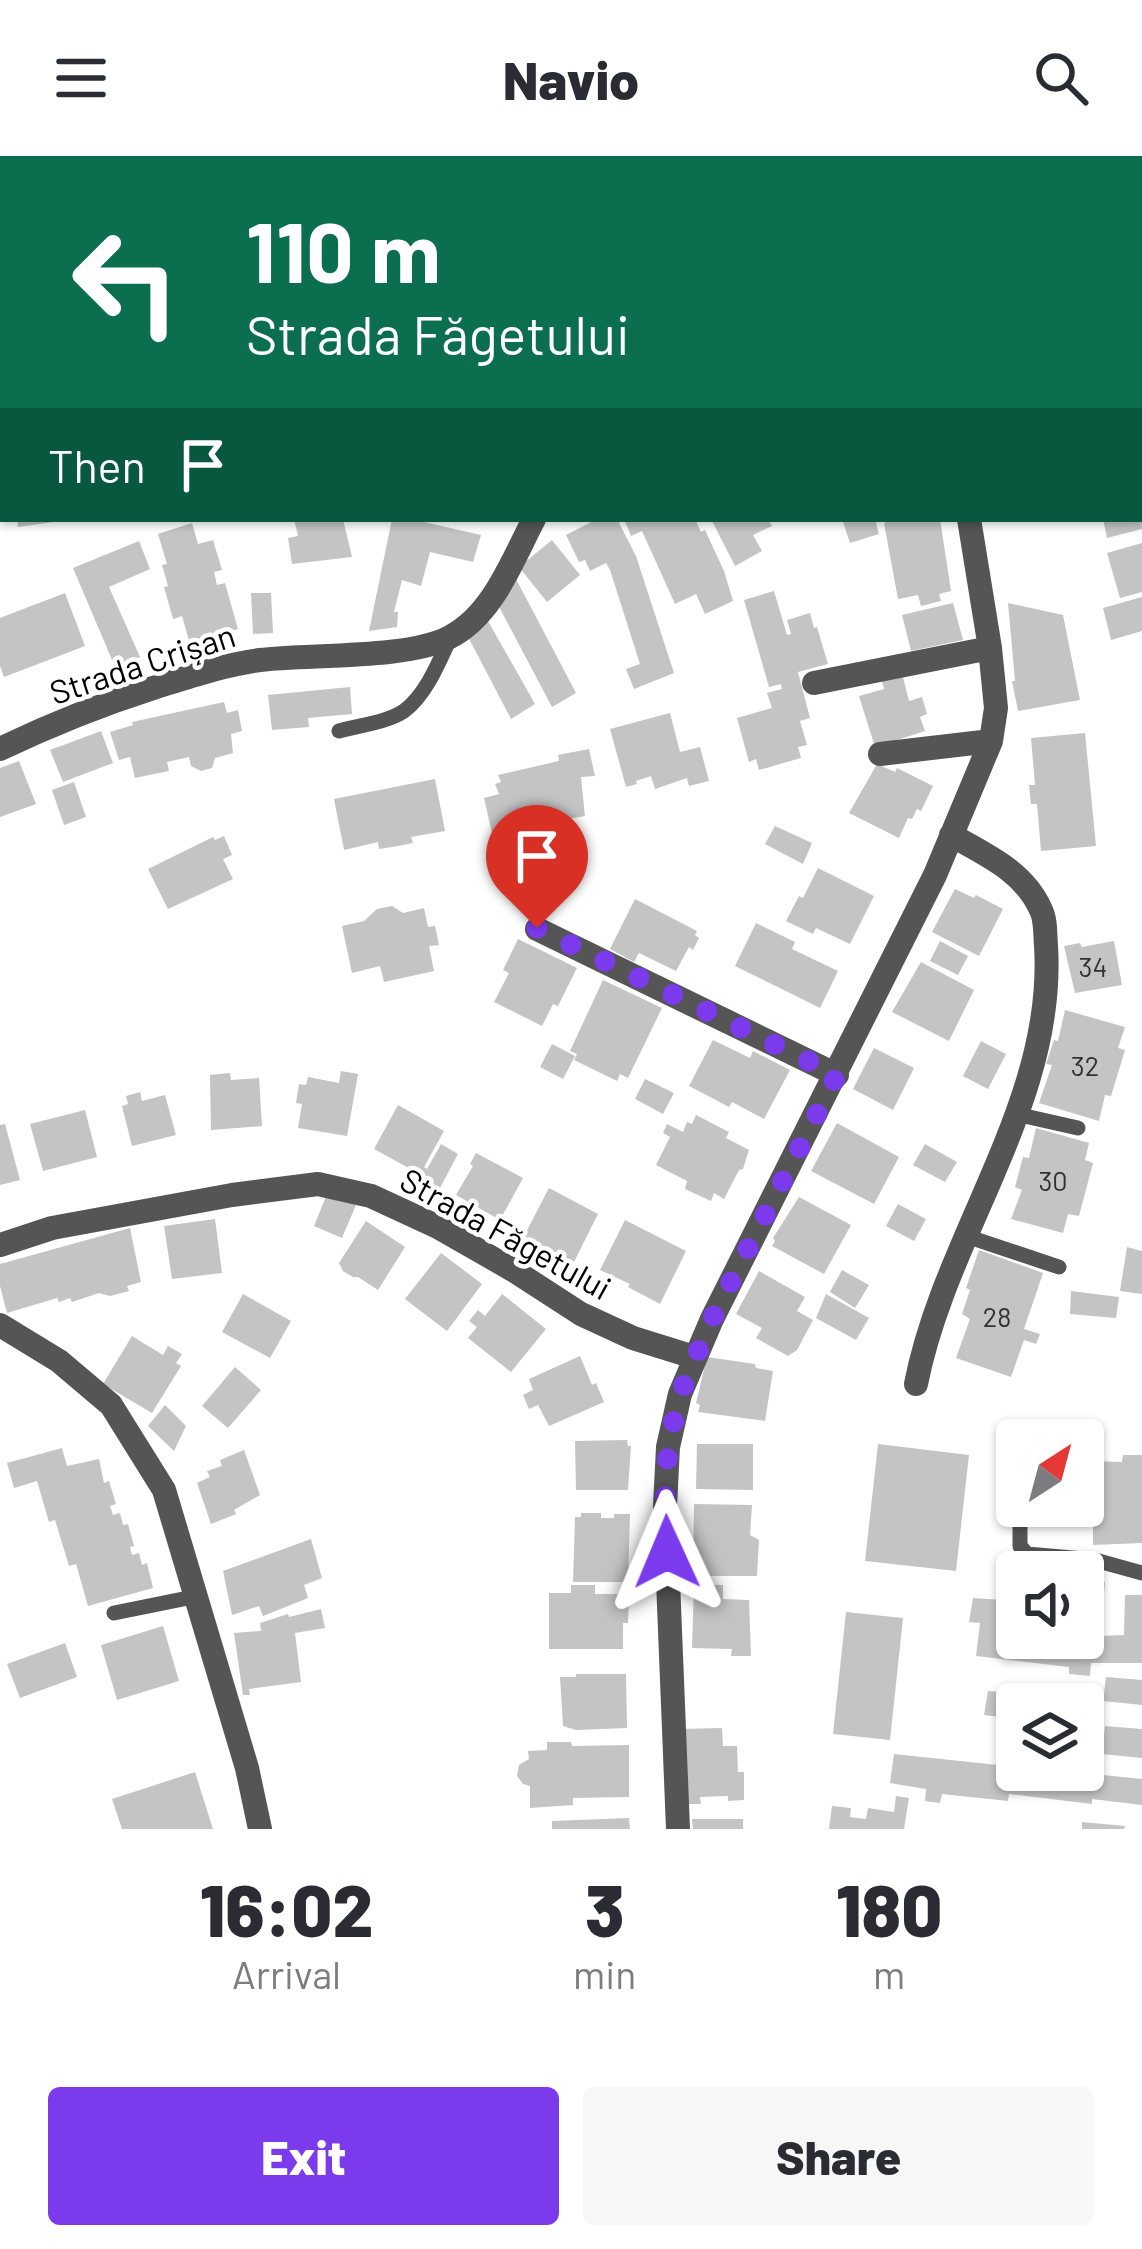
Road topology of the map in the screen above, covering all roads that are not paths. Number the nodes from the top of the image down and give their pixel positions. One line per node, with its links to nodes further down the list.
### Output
1 (532, 522): 3 (street)
2 (969, 522): 4 (street)
3 (450, 638): 6 (lane); 8 (street, Strada Crișan)
4 (990, 648): 5 (street); 7 (street)
5 (814, 683)
6 (339, 731)
7 (992, 741): 9 (street); 10 (street)
8 (0, 749)
9 (880, 754)
10 (951, 836): 12 (street); 13 (street)
11 (537, 928): 12 (street)
12 (837, 1075): 19 (street)
13 (1016, 1114): 14 (lane); 15 (street)
14 (1078, 1128)
15 (966, 1236): 17 (lane); 20 (street)
16 (0, 1245): 19 (street, Strada Făgetului)
17 (1058, 1267)
18 (0, 1325): 23 (street)
19 (694, 1357): 26 (street)
20 (916, 1384)
21 (1020, 1527): 22 (lane)
22 (1142, 1573)
23 (198, 1596): 24 (lane); 25 (street)
24 (114, 1613)
25 (260, 1829)
26 (678, 1829)

